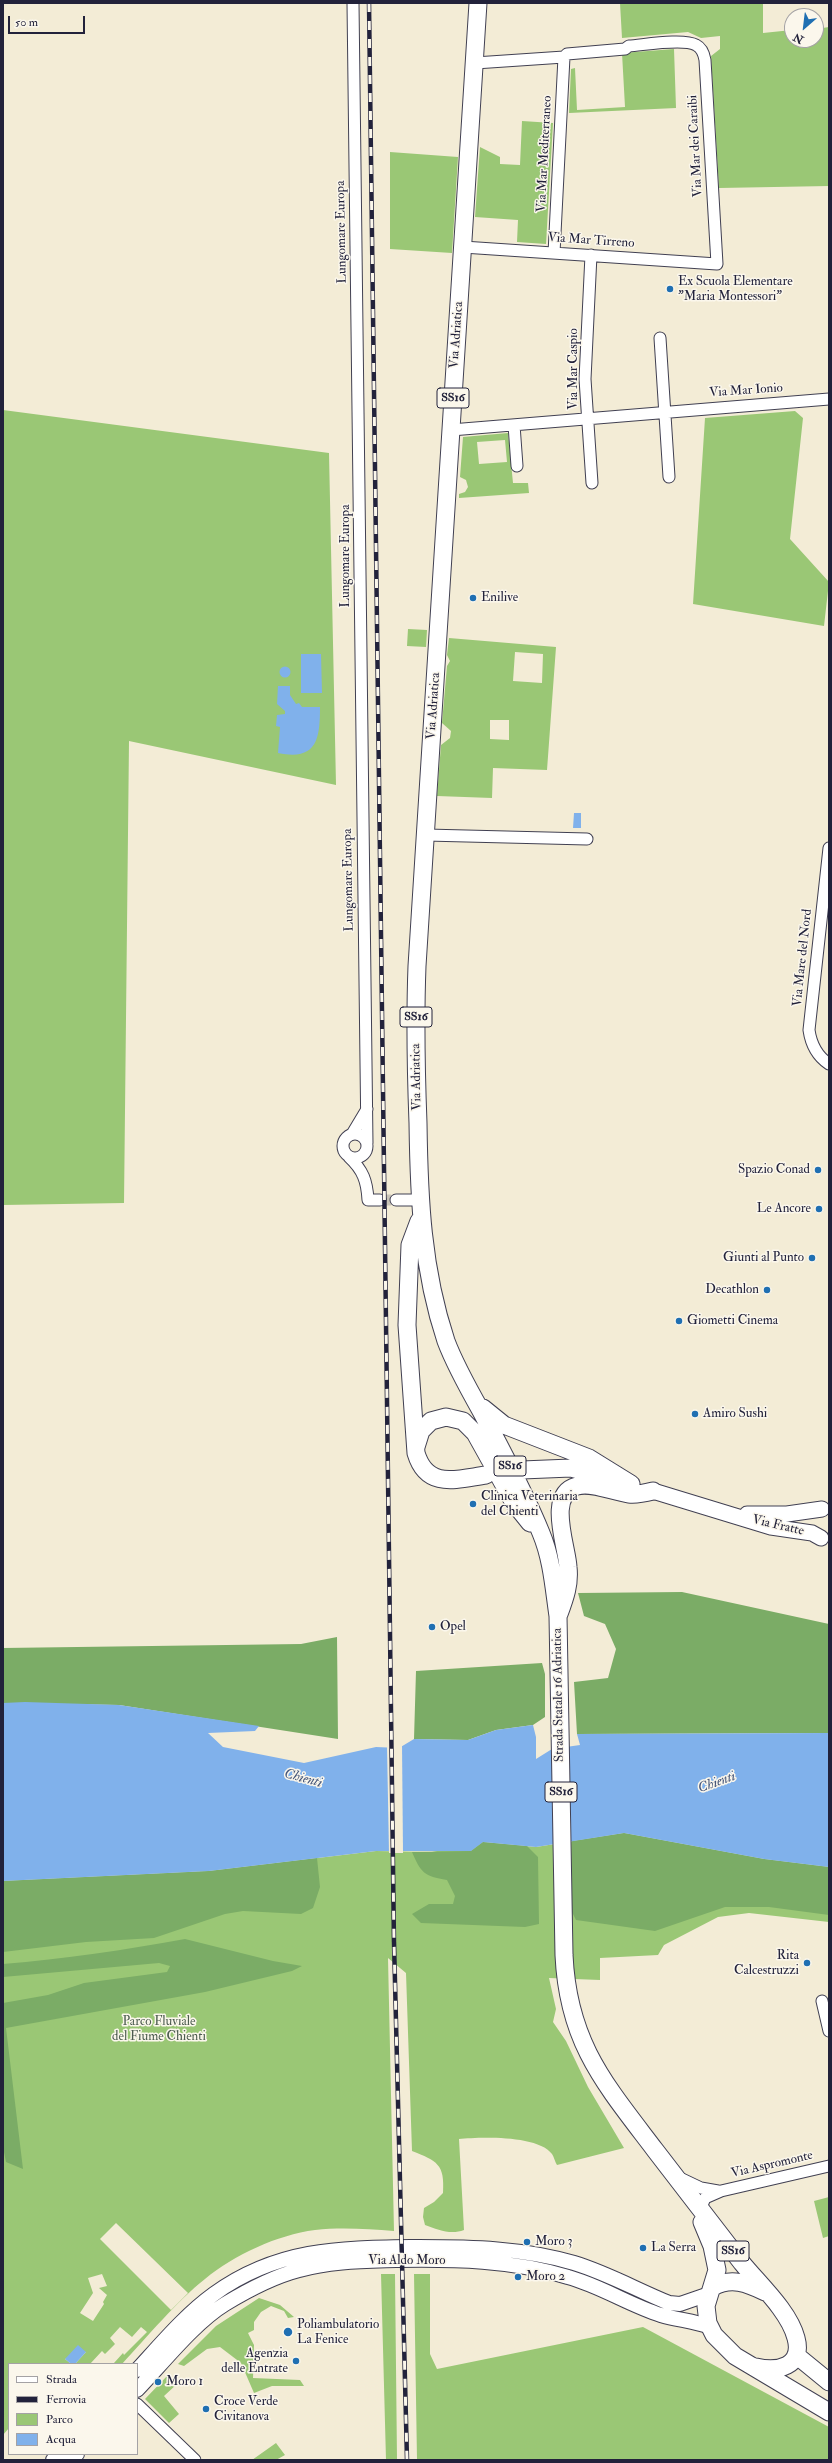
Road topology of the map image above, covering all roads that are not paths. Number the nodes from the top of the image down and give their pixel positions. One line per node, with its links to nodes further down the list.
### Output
1 (353, 3): 22 (street, Lungomare Europa)
2 (478, 3): 4 (main road, Via Adriatica / SS16)
3 (564, 56): 4 (street); 6 (street, Via Mar Mediterraneo); 8 (street, Via Mar dei Caraibi)
4 (475, 63): 5 (main road, Via Adriatica / SS16)
5 (463, 247): 6 (street, Via Mar Tirreno); 14 (main road, Via Adriatica / SS16)
6 (554, 253): 7 (street, Via Mar Tirreno)
7 (591, 255): 8 (street, Via Mar Tirreno); 12 (street, Via Mar Caspio)
8 (717, 264)
9 (660, 338): 11 (street)
10 (829, 399): 11 (street, Via Mar Ionio)
11 (664, 411): 12 (street, Via Mar Ionio); 16 (street)
12 (588, 418): 13 (street, Via Mar Ionio); 17 (street, Via Mar Caspio)
13 (514, 424): 14 (street, Via Mar Ionio); 15 (street)
14 (451, 430): 18 (main road, Via Adriatica / SS16)
15 (517, 466)
16 (669, 478)
17 (592, 483)
18 (426, 835): 19 (street); 28 (main road, Via Adriatica / SS16)
19 (587, 839)
20 (829, 848): 21 (street, Via Mare del Nord)
21 (829, 1064)
22 (367, 1108): 23 (street); 24 (street, Lungomare Europa)
23 (352, 1134): 24 (street); 25 (street)
24 (367, 1143): 25 (street)
25 (349, 1157): 26 (street)
26 (380, 1200)
27 (396, 1200): 28 (street)
28 (419, 1200): 29 (main road, Via Adriatica / SS16)
29 (420, 1217): 30 (main road, Via Adriatica / SS16); 31 (main road)
30 (475, 1400): 34 (main road); 38 (main road, Strada Statale 16 Adriatica / SS16)
31 (416, 1446): 33 (main road); 38 (main road)
32 (522, 1470): 34 (main road)
33 (486, 1474)
34 (631, 1484): 35 (main road)
35 (653, 1491): 37 (main road, Via Fratte); 40 (main road)
36 (826, 1506): 37 (main road, Via Fratte); 39 (main road, Via Fratte)
37 (734, 1514): 39 (main road, Via Fratte)
38 (542, 1534): 40 (main road, Strada Statale 16 Adriatica / SS16)
39 (825, 1542)
40 (558, 1623): 43 (main road, Strada Statale 16 Adriatica / SS16)
41 (822, 2001): 42 (street)
42 (829, 2031)
43 (655, 2150): 45 (main road, Strada Statale 16 Adriatica / SS16); 48 (main road, Strada Statale 16 Adriatica / SS16)
44 (829, 2166): 46 (street, Via Aspromonte)
45 (674, 2175): 46 (street, Via Aspromonte); 47 (main road, Strada Statale 16 Adriatica / SS16)
46 (721, 2191): 47 (street, Via Aspromonte)
47 (700, 2210): 49 (main road, SS16)
48 (711, 2290): 49 (main road, SS16); 50 (main road, SS16); 52 (street, Via Aldo Moro)
49 (767, 2293): 51 (main road, SS16)
50 (710, 2327): 53 (street, Via Aldo Moro); 54 (main road, SS16)
51 (796, 2355): 54 (main road, SS16); 56 (main road)
52 (148, 2358): 53 (street); 55 (street, Via Aldo Moro)
53 (160, 2366): 57 (street, Via Aldo Moro)
54 (756, 2367): 59 (main road, SS16)
55 (138, 2369)
56 (829, 2382)
57 (138, 2389)
58 (138, 2405): 62 (street)
59 (829, 2412)
60 (53, 2460): 61 (street)
61 (61, 2460)
62 (195, 2460)

